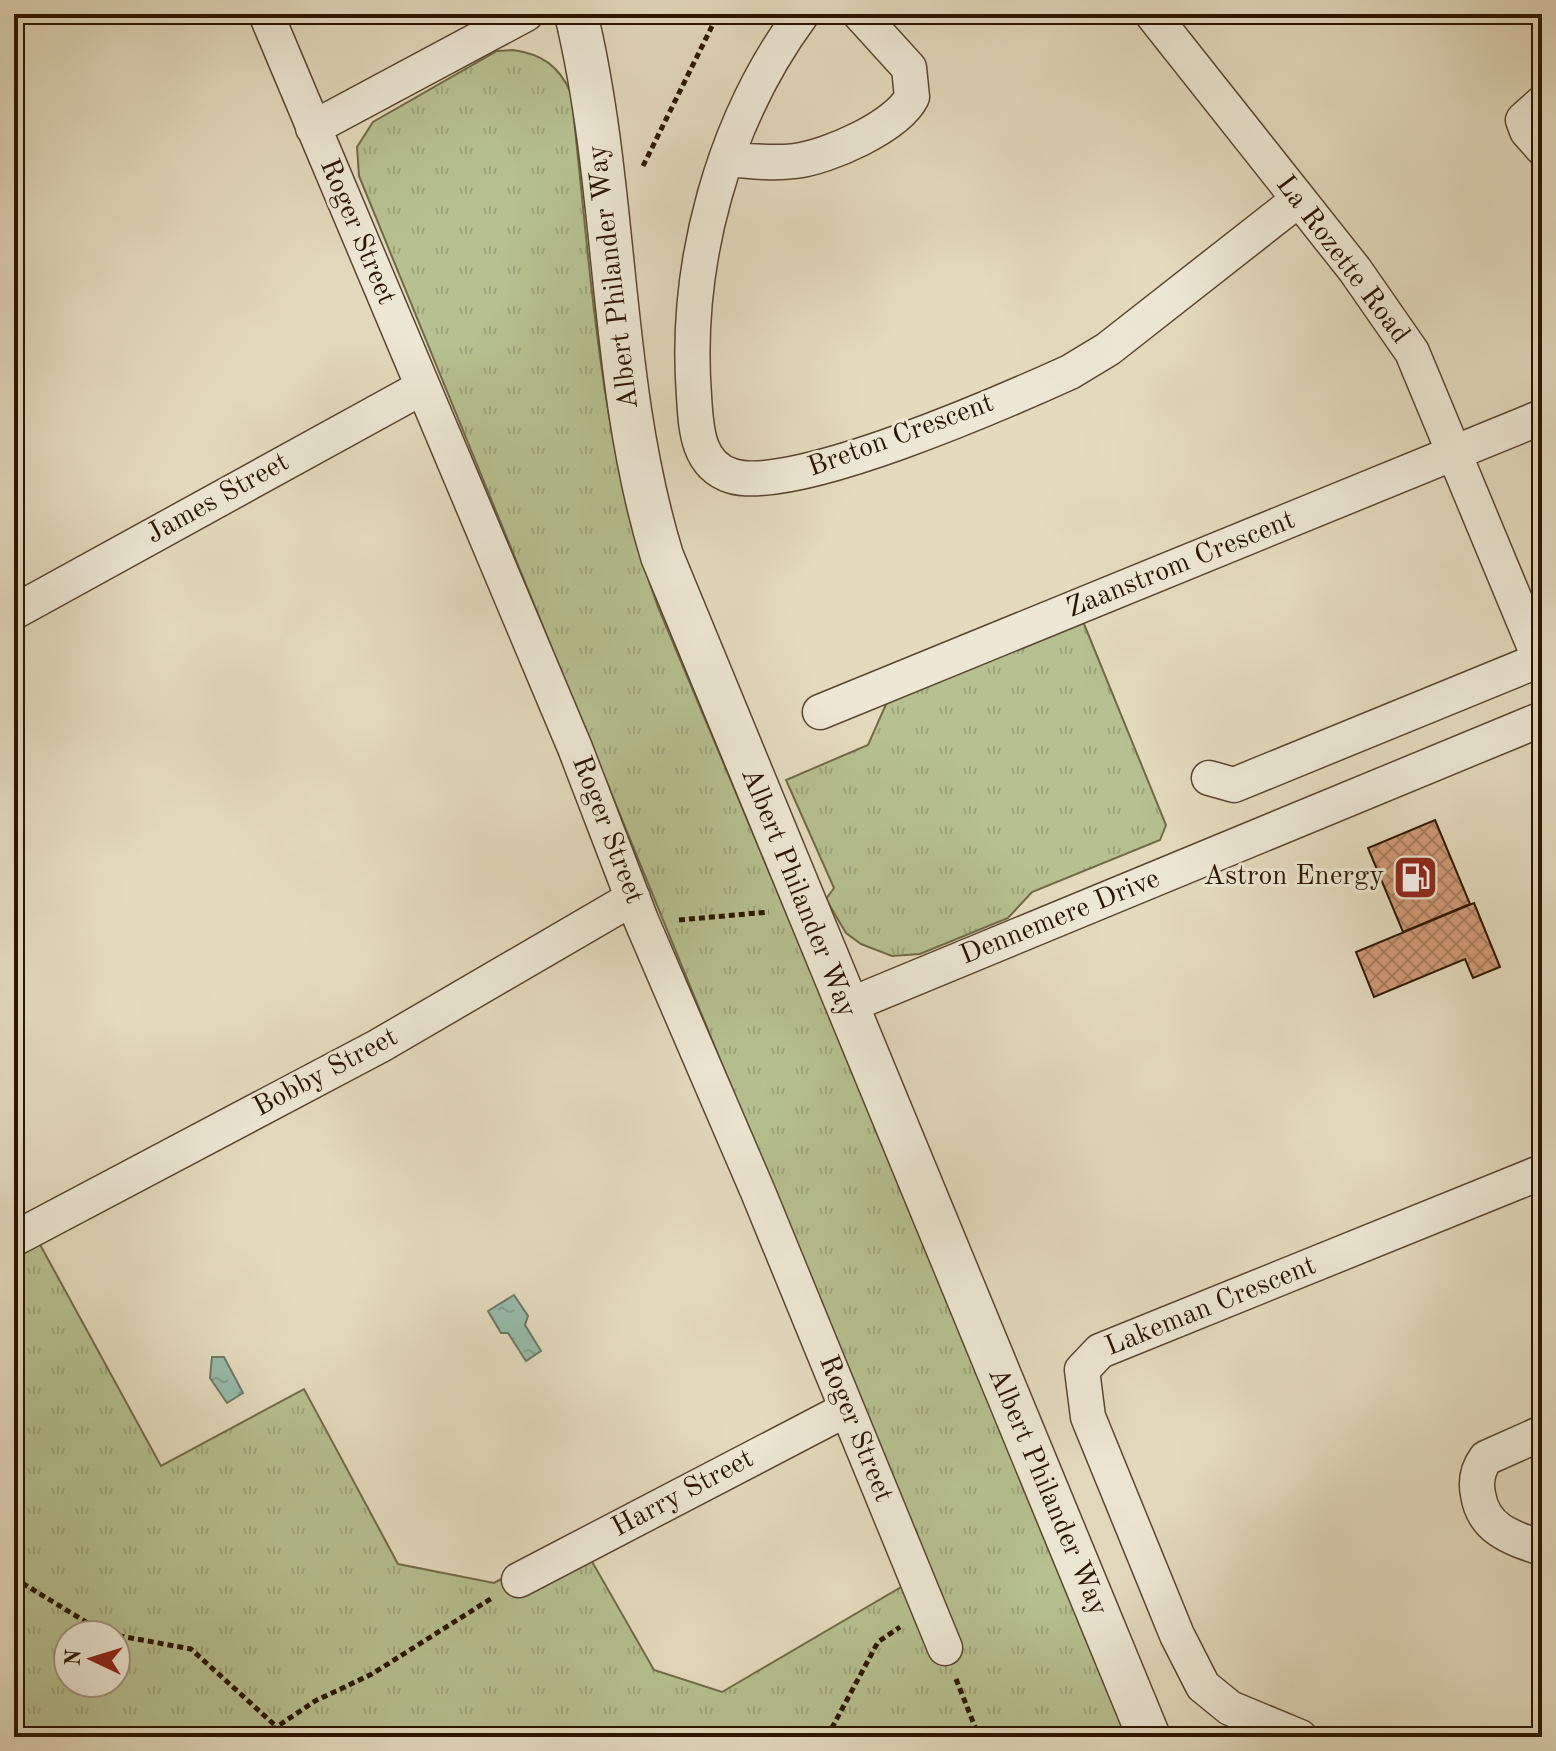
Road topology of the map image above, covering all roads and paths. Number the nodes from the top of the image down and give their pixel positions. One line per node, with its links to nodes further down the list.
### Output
1 (266, 14): 9 (street, Roger Street)
2 (526, 14): 9 (street)
3 (576, 14): 24 (street, Albert Philander Way)
4 (718, 14): 12 (path)
5 (802, 14): 11 (street, Breton Crescent)
6 (860, 14): 11 (street)
7 (1152, 14): 13 (street, La Rozette Road)
8 (1542, 103): 10 (street)
9 (313, 128): 14 (street, Roger Street)
10 (1542, 148)
11 (726, 159): 13 (street, Breton Crescent)
12 (640, 171)
13 (1298, 200): 16 (street, La Rozette Road)
14 (423, 387): 17 (street, James Street); 23 (street, Roger Street)
15 (1542, 417): 16 (street, Zaanstrom Crescent)
16 (1455, 453): 18 (street, La Rozette Road); 19 (street, Zaanstrom Crescent)
17 (14, 612)
18 (1541, 662): 21 (street)
19 (820, 712)
20 (1542, 719): 24 (street, Dennemere Drive)
21 (1209, 778)
22 (774, 912): 23 (path)
23 (639, 913): 26 (street, Bobby Street); 27 (street, Roger Street)
24 (845, 1007): 39 (street, Albert Philander Way)
25 (1542, 1172): 40 (street, Lakeman Crescent)
26 (14, 1239)
27 (847, 1409): 31 (street, Harry Street); 32 (street, Roger Street)
28 (1542, 1433): 29 (street)
29 (1542, 1548)
30 (14, 1578): 34 (path)
31 (519, 1580): 34 (path)
32 (929, 1609): 33 (street, Roger Street); 37 (path)
33 (945, 1648): 38 (path)
34 (275, 1728): 35 (path); 36 (path)
35 (242, 1737)
36 (288, 1737)
37 (827, 1737)
38 (979, 1737)
39 (1149, 1737)
40 (1300, 1737)

